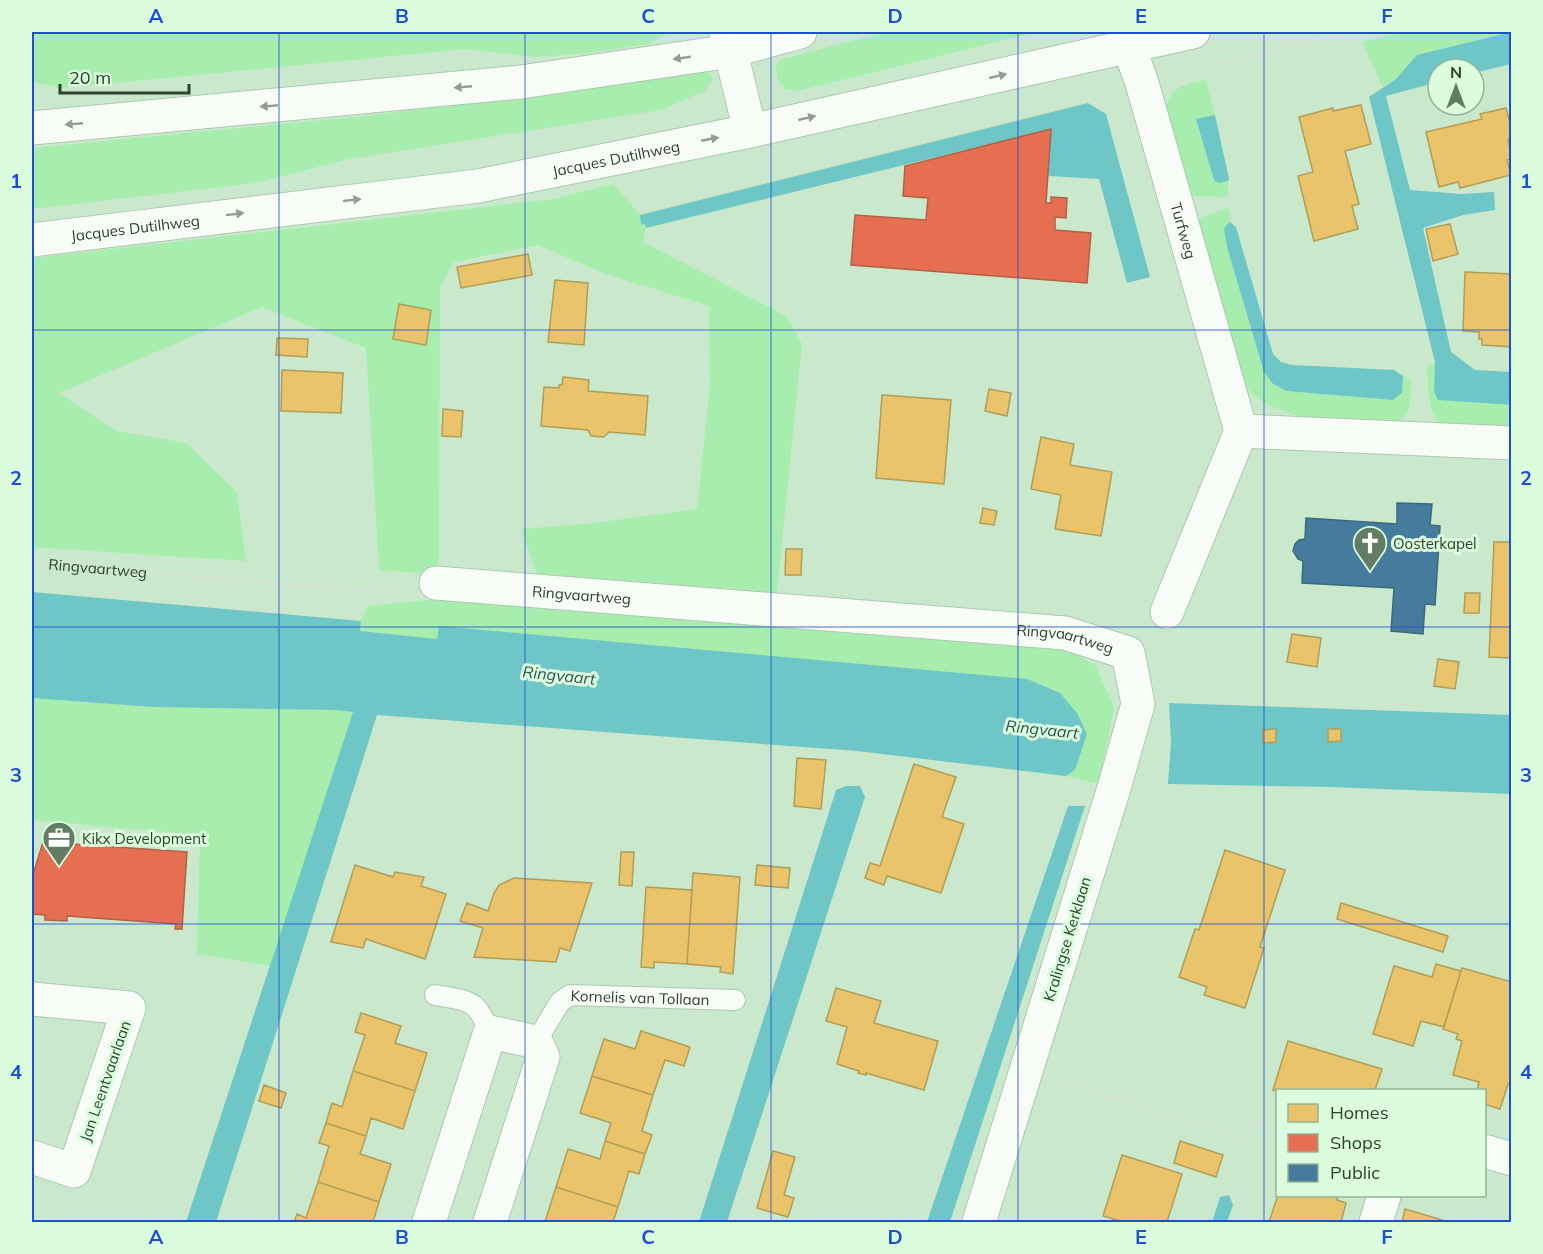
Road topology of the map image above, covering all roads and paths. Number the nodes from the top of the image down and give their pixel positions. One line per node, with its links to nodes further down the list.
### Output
1 (800, 32): 5 (street)
2 (1193, 32): 4 (street, Jacques Dutilhweg)
3 (1350, 32): 6 (path)
4 (1127, 39): 8 (street, Jacques Dutilhweg, one-way to 4); 10 (street, Turfweg)
5 (728, 41): 7 (street, one-way to 7); 8 (street)
6 (1212, 66)
7 (32, 128)
8 (750, 131): 9 (street, Jacques Dutilhweg, one-way to 8)
9 (32, 240)
10 (1241, 431): 11 (street); 14 (street)
11 (1512, 443)
12 (32, 562): 13 (path, Ringvaartweg)
13 (436, 583): 15 (street, Ringvaartweg)
14 (1167, 612)
15 (1128, 653): 21 (street, Kralingse Kerklaan)
16 (435, 995): 19 (lane)
17 (32, 999): 24 (street, Jan Leentvaarlaan)
18 (735, 1000): 20 (lane, Kornelis van Tollaan)
19 (490, 1032): 20 (street); 27 (street)
20 (536, 1042): 28 (street)
21 (1028, 1068): 22 (path); 29 (street, Kralingse Kerklaan)
22 (1276, 1130)
23 (1486, 1151): 25 (street)
24 (32, 1157)
25 (1512, 1159)
26 (1384, 1197): 30 (street)
27 (429, 1222)
28 (489, 1222)
29 (979, 1222)
30 (1377, 1222)

